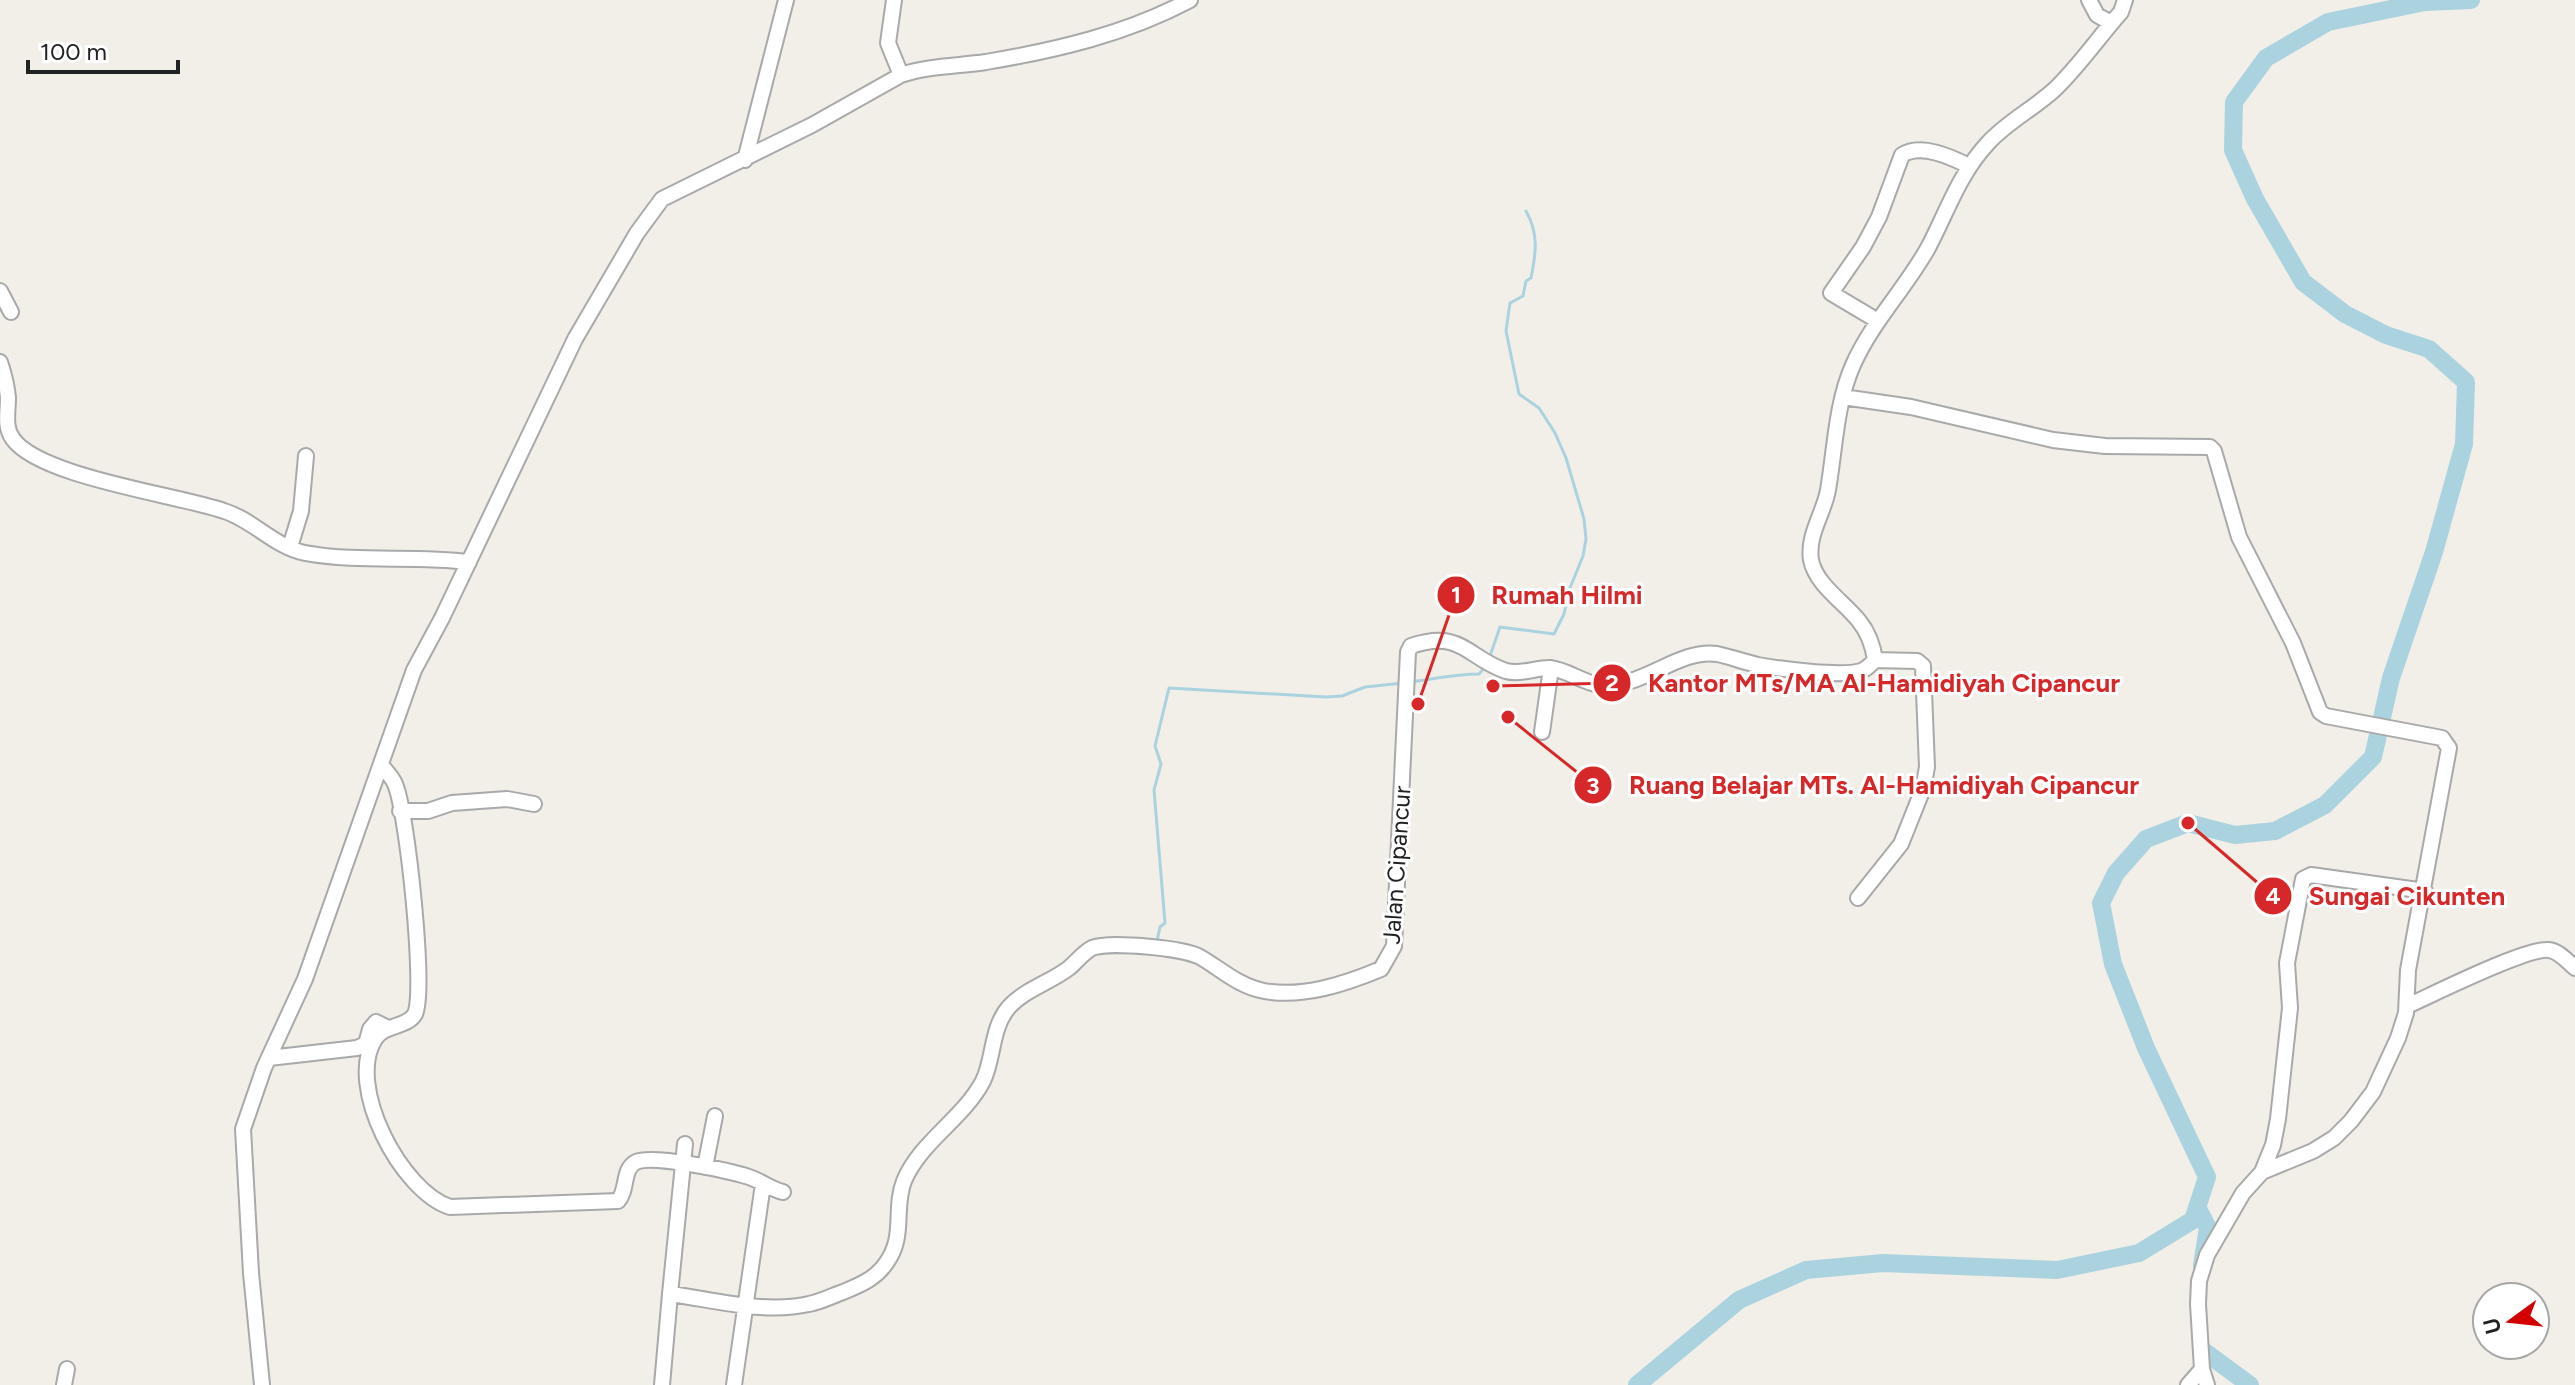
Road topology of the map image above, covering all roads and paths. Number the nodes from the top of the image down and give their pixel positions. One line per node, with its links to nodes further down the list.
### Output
1 (786, 0): 8 (street)
2 (894, 0): 7 (street)
3 (1190, 0): 7 (street)
4 (2089, 0): 6 (street)
5 (2125, 0): 6 (street)
6 (2111, 23): 9 (street)
7 (901, 75): 8 (street)
8 (745, 160): 17 (street)
9 (1969, 166): 12 (street); 12 (street)
10 (0, 291): 11 (street)
11 (11, 312)
12 (1878, 321): 14 (street)
13 (0, 362): 16 (street)
14 (1843, 397): 18 (street); 24 (street)
15 (306, 456): 16 (street)
16 (290, 547): 17 (street)
17 (469, 562): 21 (street)
18 (1875, 660): 19 (street, Jalan Cipancur); 25 (street)
19 (1551, 668): 20 (street); 38 (street, Jalan Cipancur)
20 (1542, 732)
21 (381, 765): 23 (street); 29 (street)
22 (534, 804): 23 (street)
23 (400, 811): 28 (street)
24 (2425, 891): 27 (street); 34 (street)
25 (1858, 898)
26 (2575, 968): 27 (street)
27 (2407, 1006): 34 (street)
28 (388, 1028): 29 (street); 32 (street)
29 (269, 1058): 42 (street)
30 (715, 1116): 33 (street)
31 (685, 1144): 32 (street)
32 (681, 1163): 33 (street); 37 (street)
33 (705, 1167): 35 (street)
34 (2262, 1172): 40 (street)
35 (763, 1184): 36 (street); 38 (street)
36 (783, 1192)
37 (670, 1294): 38 (street); 43 (street)
38 (746, 1305): 44 (street)
39 (67, 1369): 41 (street)
40 (2202, 1369): 45 (street); 46 (street)
41 (64, 1385)
42 (262, 1385)
43 (662, 1385)
44 (734, 1385)
45 (2188, 1385)
46 (2207, 1385)

